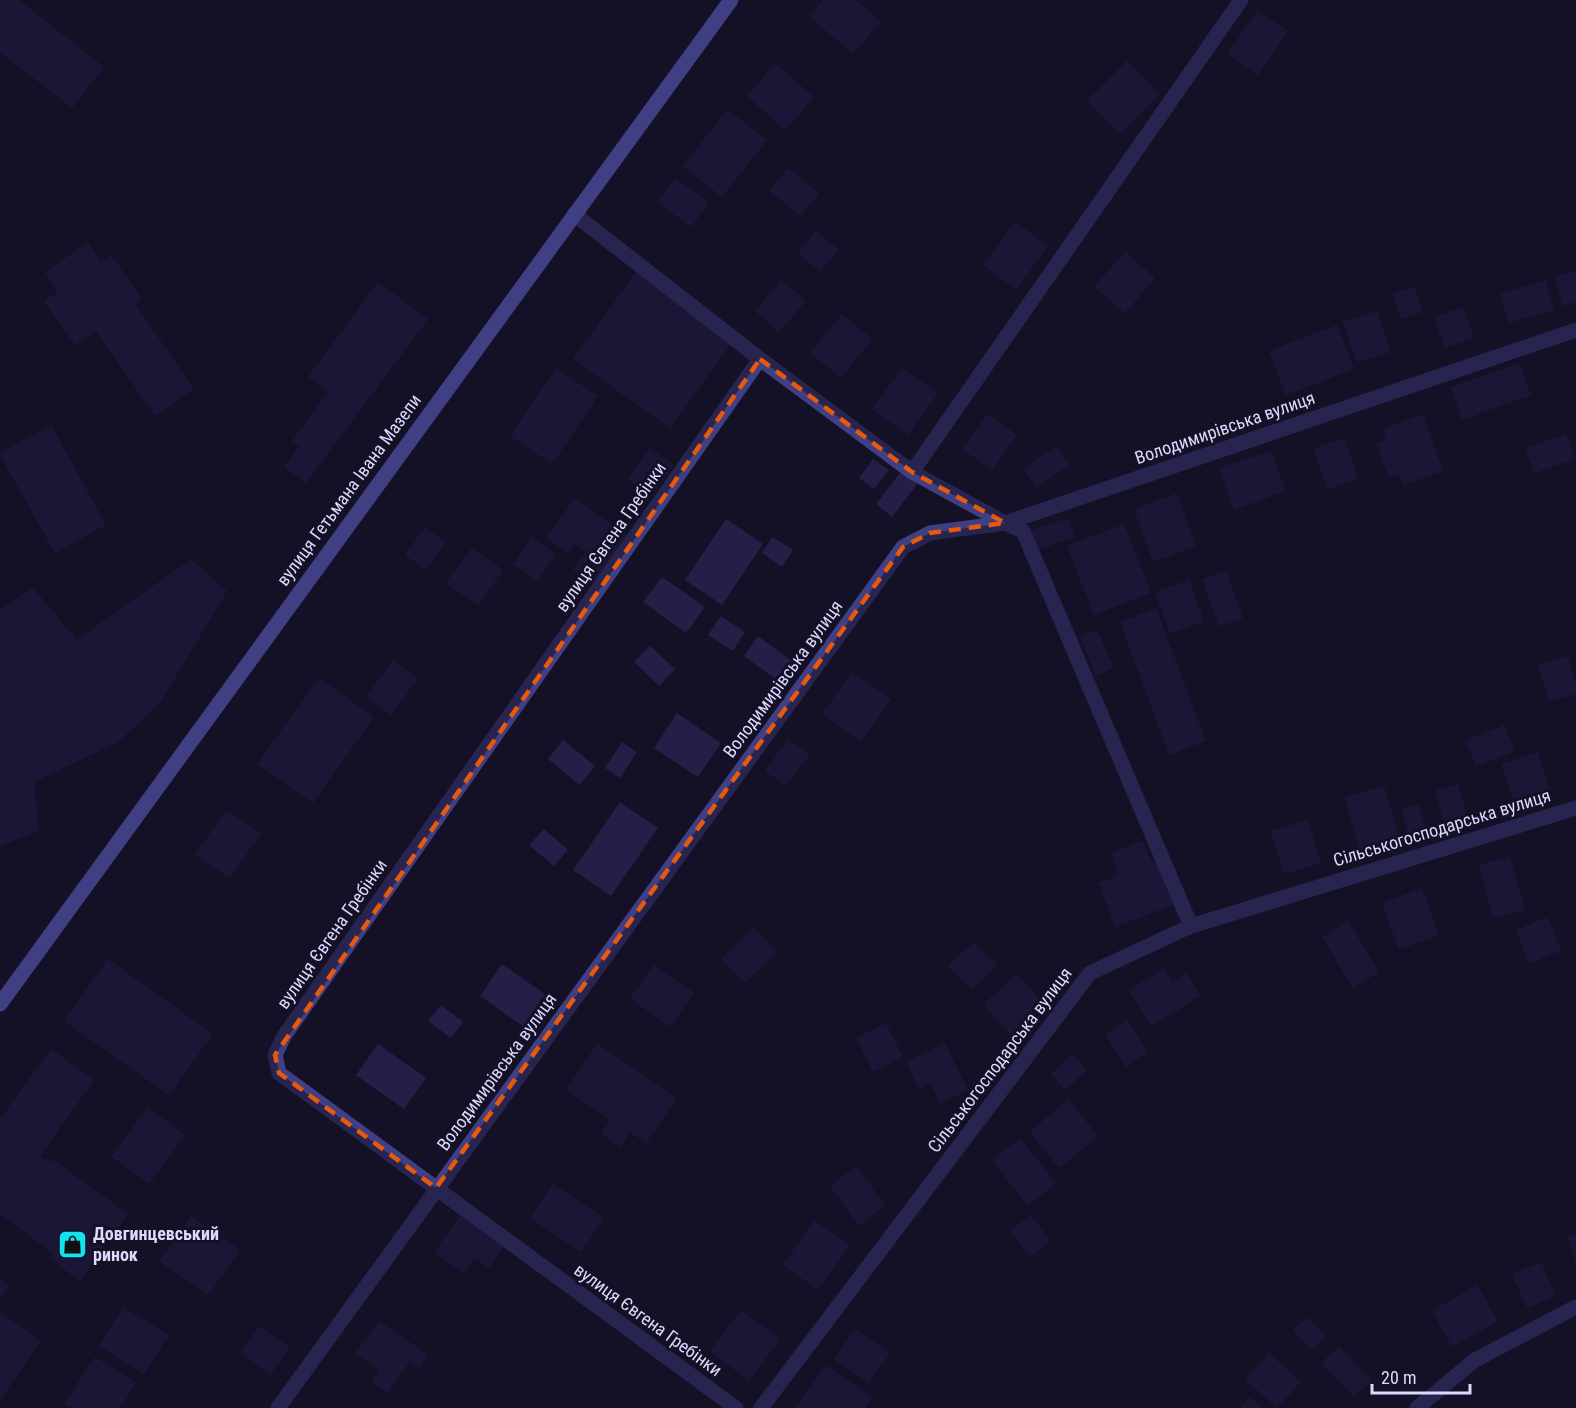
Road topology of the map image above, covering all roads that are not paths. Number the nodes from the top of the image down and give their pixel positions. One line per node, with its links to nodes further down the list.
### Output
1 (731, 0): 3 (main road, вулиця Гетьмана Івана Мазепи)
2 (1240, 0): 6 (street)
3 (574, 214): 5 (street); 10 (main road, вулиця Гетьмана Івана Мазепи)
4 (1576, 330): 7 (street, Володимирівська вулиця)
5 (760, 359): 6 (street); 11 (street, вулиця Євгена Гребінки)
6 (912, 472): 7 (street)
7 (1005, 523): 9 (street); 11 (street, Володимирівська вулиця)
8 (1576, 808): 9 (street, Сільськогосподарська вулиця)
9 (1191, 926): 15 (street, Сільськогосподарська вулиця)
10 (0, 1004)
11 (436, 1188): 13 (street, Володимирівська вулиця); 14 (street, вулиця Євгена Гребінки)
12 (1576, 1307): 16 (street)
13 (278, 1408)
14 (736, 1408)
15 (761, 1408)
16 (1417, 1408)

